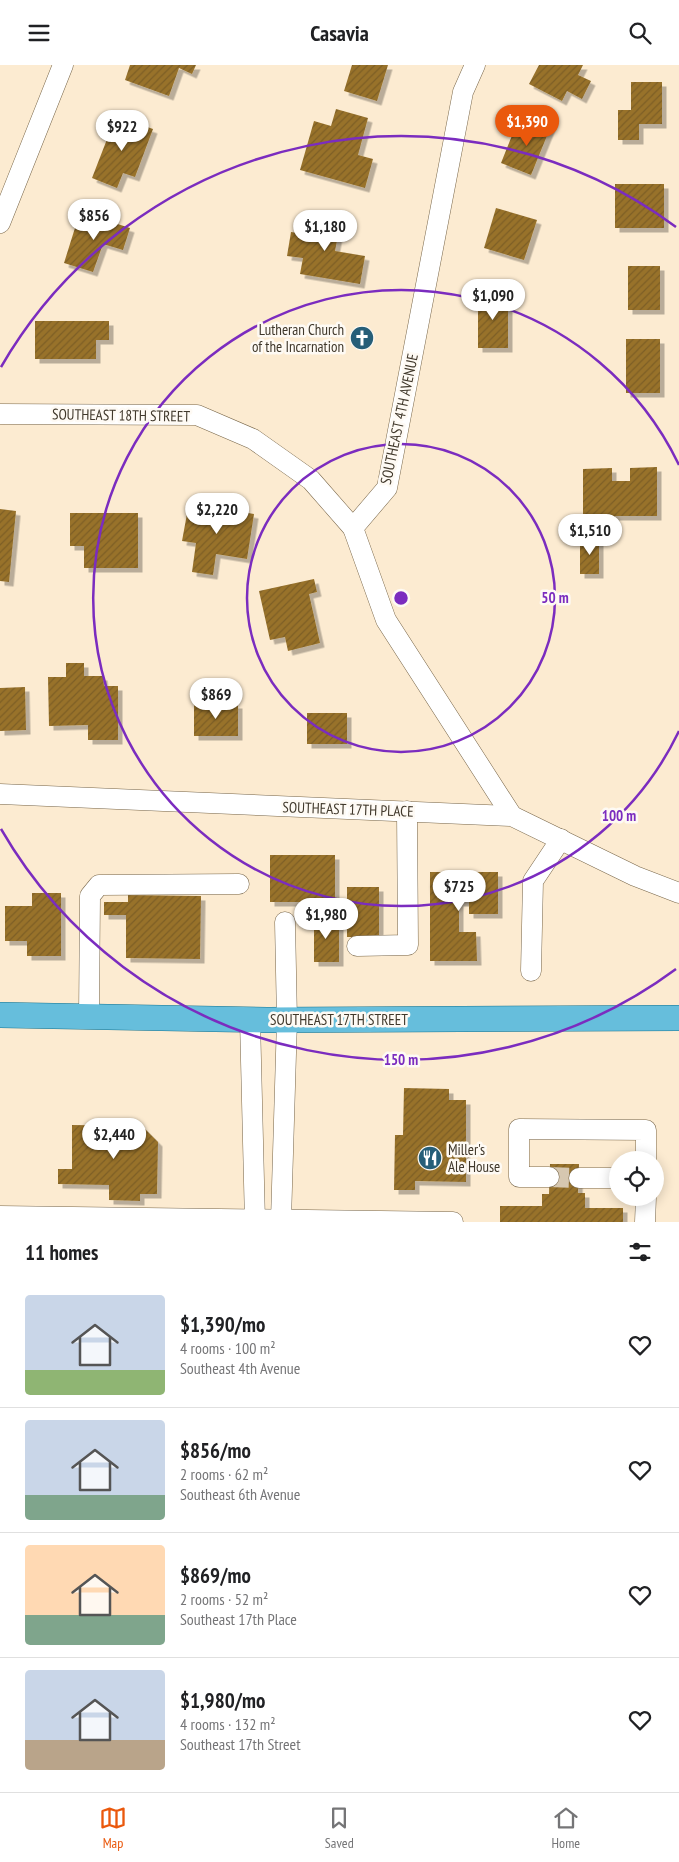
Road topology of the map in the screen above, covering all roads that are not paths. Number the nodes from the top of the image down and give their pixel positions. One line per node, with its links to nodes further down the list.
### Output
1 (63, 65): 3 (street)
2 (475, 65): 5 (street, SOUTHEAST 4TH AVENUE)
3 (0, 223)
4 (0, 414): 5 (street, SOUTHEAST 18TH STREET)
5 (352, 528): 8 (street)
6 (0, 794): 7 (street, SOUTHEAST 17TH PLACE)
7 (407, 811): 8 (street, SOUTHEAST 17TH PLACE); 13 (street)
8 (512, 816): 9 (street, SOUTHEAST 17TH PLACE)
9 (561, 839): 11 (street, SOUTHEAST 17TH PLACE); 14 (street)
10 (239, 884): 16 (street)
11 (679, 893)
12 (285, 922): 19 (street)
13 (357, 946)
14 (531, 971)
15 (0, 1015): 16 (main road, SOUTHEAST 17TH STREET)
16 (89, 1017): 18 (main road, SOUTHEAST 17TH STREET)
17 (679, 1017): 19 (main road, SOUTHEAST 17TH STREET)
18 (250, 1019): 19 (main road, SOUTHEAST 17TH STREET); 27 (street)
19 (287, 1020): 26 (street)
20 (646, 1151): 21 (street)
21 (549, 1177)
22 (579, 1178): 23 (street)
23 (609, 1178)
24 (646, 1206): 29 (street)
25 (0, 1216): 27 (street)
26 (282, 1220): 27 (street); 28 (street)
27 (255, 1221)
28 (453, 1222)
29 (645, 1222)

